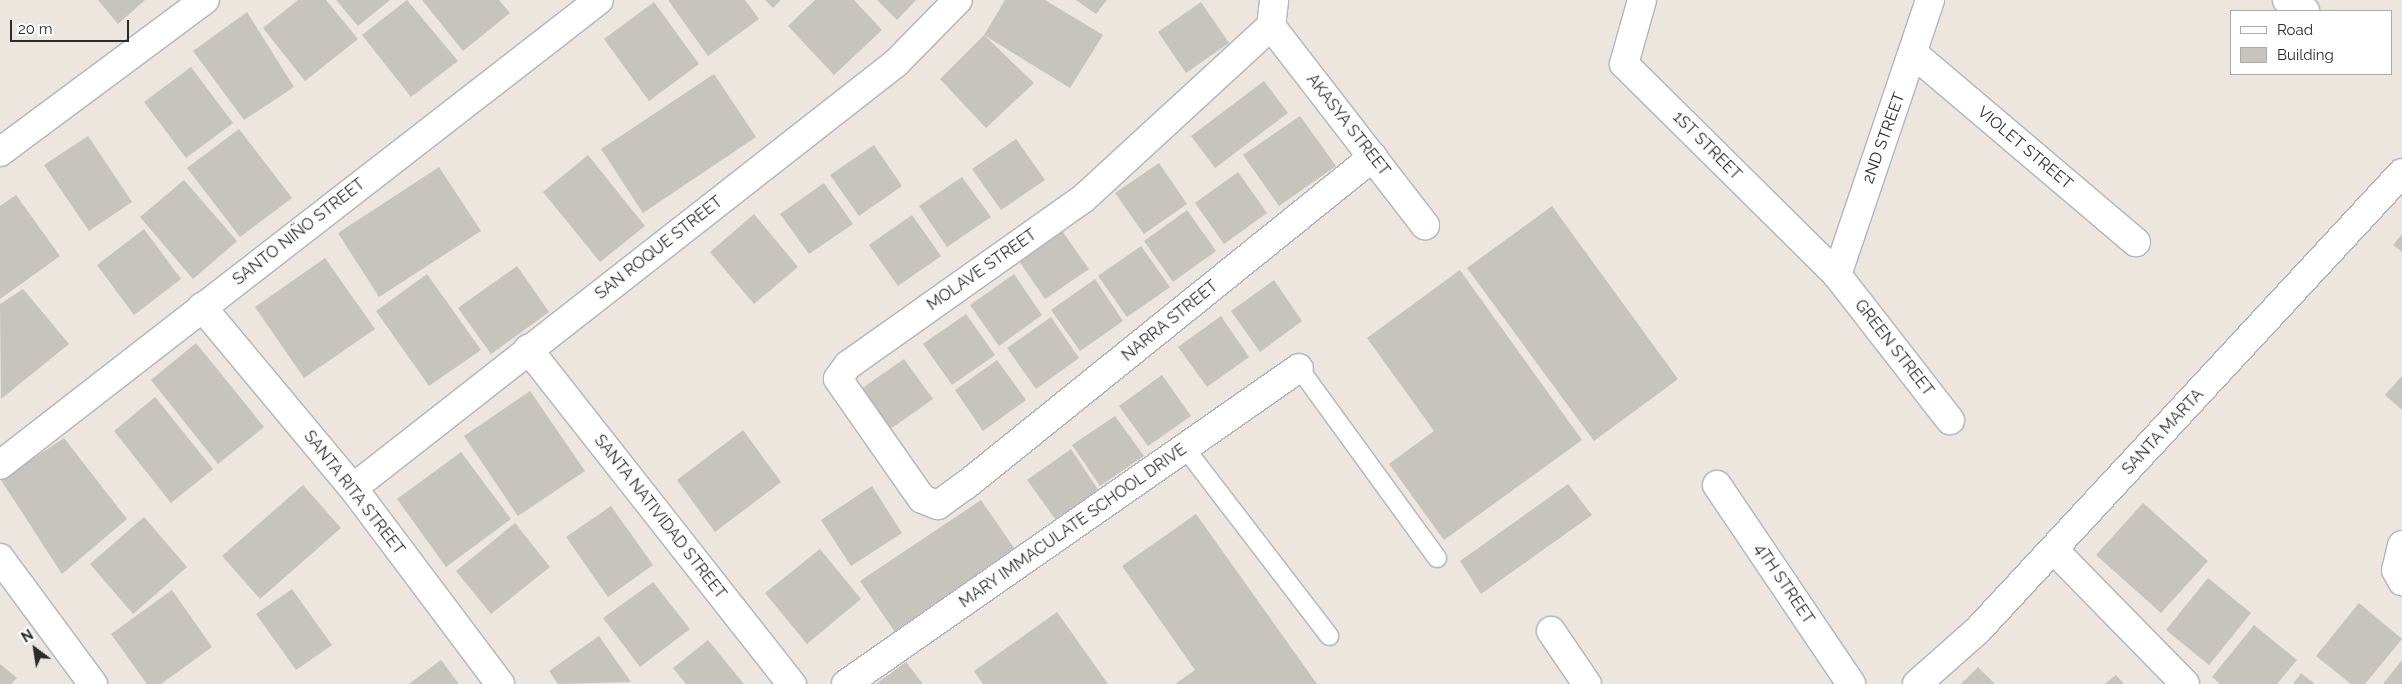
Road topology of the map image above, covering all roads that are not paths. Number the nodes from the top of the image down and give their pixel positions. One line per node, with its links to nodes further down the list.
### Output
1 (205, 0): 10 (street)
2 (599, 0): 16 (street, SANTO NIÑO STREET)
3 (958, 0): 17 (street, SAN ROQUE STREET)
4 (1642, 0): 15 (street, 1ST STREET)
5 (1930, 0): 9 (street, 2ND STREET)
6 (2287, 0): 7 (street)
7 (2303, 10)
8 (1273, 13): 11 (street, AKASYA STREET); 22 (street, MOLAVE STREET)
9 (1914, 54): 14 (street, VIOLET STREET); 15 (street, 2ND STREET)
10 (0, 152)
11 (1373, 158): 13 (street, AKASYA STREET); 22 (street, NARRA STREET)
12 (2402, 173): 26 (street, SANTA MARTA)
13 (1425, 224)
14 (2136, 242)
15 (1837, 275): 19 (street, GREEN STREET)
16 (202, 307): 21 (street, SANTO NIÑO STREET); 24 (street, SANTA RITA STREET)
17 (528, 349): 24 (street, SAN ROQUE STREET); 34 (street, SANTA NATIVIDAD STREET)
18 (1299, 368): 20 (street, MARY IMMACULATE SCHOOL DRIVE); 28 (lane)
19 (1950, 420)
20 (1185, 448): 31 (lane); 35 (street, MARY IMMACULATE SCHOOL DRIVE)
21 (0, 466)
22 (966, 485)
23 (1717, 485): 37 (street, 4TH STREET)
24 (353, 488): 33 (street, SANTA RITA STREET)
25 (2402, 545): 29 (street)
26 (2054, 550): 38 (street, SANTA MARTA); 39 (street)
27 (0, 558): 32 (street)
28 (1437, 558)
29 (2402, 581)
30 (1551, 631): 36 (street)
31 (1329, 636)
32 (92, 684)
33 (500, 684)
34 (792, 684)
35 (846, 684)
36 (1587, 684)
37 (1851, 684)
38 (1917, 684)
39 (2185, 684)

